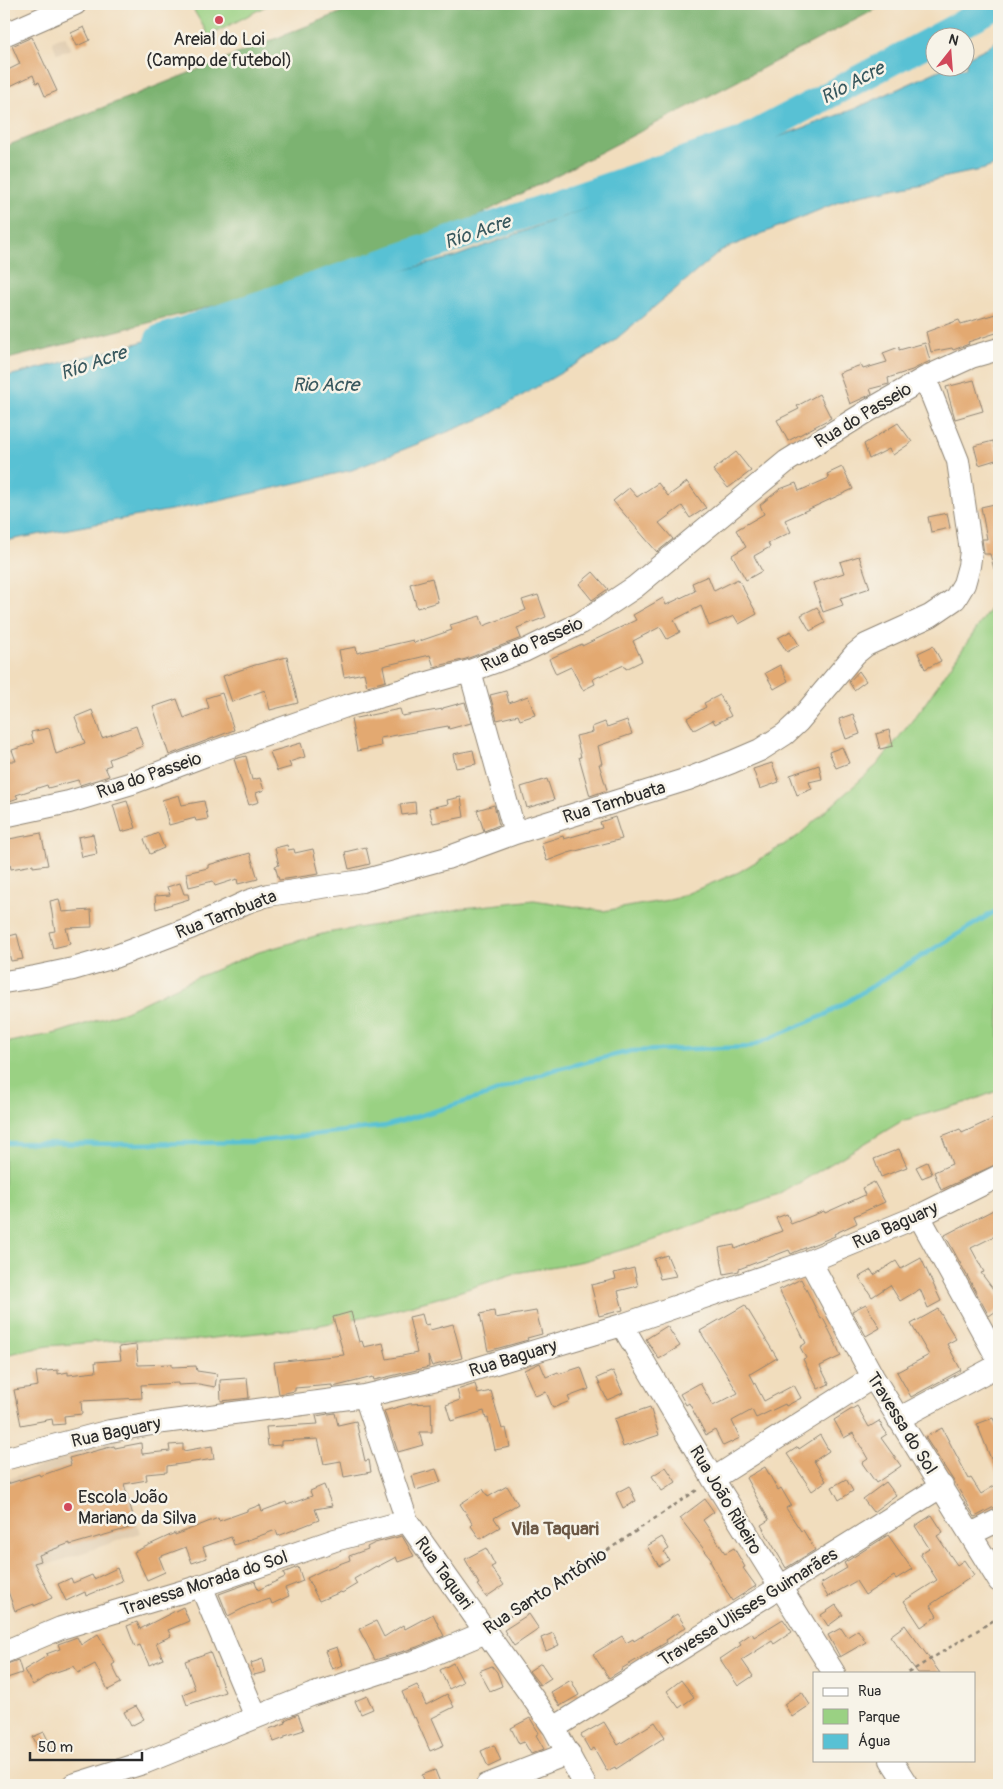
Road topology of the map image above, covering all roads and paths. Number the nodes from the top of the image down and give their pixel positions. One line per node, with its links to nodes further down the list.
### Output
1 (75, 4): 2 (street)
2 (4, 35)
3 (999, 349): 4 (street, Rua do Passeio)
4 (925, 378): 5 (street, Rua do Passeio); 7 (street, Rua Tambuata)
5 (470, 672): 6 (street, Rua do Passeio); 7 (street)
6 (4, 816)
7 (515, 832): 8 (street, Rua Tambuata)
8 (4, 982)
9 (999, 1176): 10 (street, Rua Baguary)
10 (919, 1216): 11 (street, Rua Baguary); 13 (street)
11 (810, 1261): 12 (street, Rua Baguary); 14 (street, Travessa do Sol)
12 (622, 1325): 15 (street, Rua Baguary); 18 (street, Rua João Ribeiro)
13 (999, 1363): 16 (street)
14 (873, 1377): 16 (street, Travessa do Sol); 18 (street)
15 (365, 1396): 17 (street, Rua Baguary); 21 (street, Rua Taquari)
16 (898, 1419): 19 (street, Travessa do Sol)
17 (4, 1459)
18 (713, 1479): 25 (street, Rua João Ribeiro); 27 (path, Rua Santo Antônio)
19 (942, 1486): 22 (street, Travessa do Sol); 25 (street, Travessa Ulisses Guimarães)
20 (999, 1520): 22 (street)
21 (407, 1522): 24 (street, Travessa Morada do Sol); 27 (street, Rua Taquari)
22 (971, 1534): 23 (street, Travessa do Sol)
23 (999, 1581)
24 (201, 1586): 28 (street, Travessa Morada do Sol); 31 (street)
25 (780, 1588): 29 (street, Rua João Ribeiro); 32 (street, Travessa Ulisses Guimarães)
26 (999, 1616): 30 (path)
27 (486, 1632): 31 (street, Rua Santo Antônio); 32 (street, Rua Taquari)
28 (4, 1652)
29 (833, 1672)
30 (910, 1672)
31 (256, 1718): 35 (street, Rua Santo Antônio)
32 (554, 1728): 33 (street, Rua Taquari)
33 (569, 1753): 36 (street); 37 (street, Rua Taquari)
34 (892, 1762): 38 (street)
35 (73, 1785)
36 (488, 1785)
37 (585, 1785)
38 (906, 1785)

